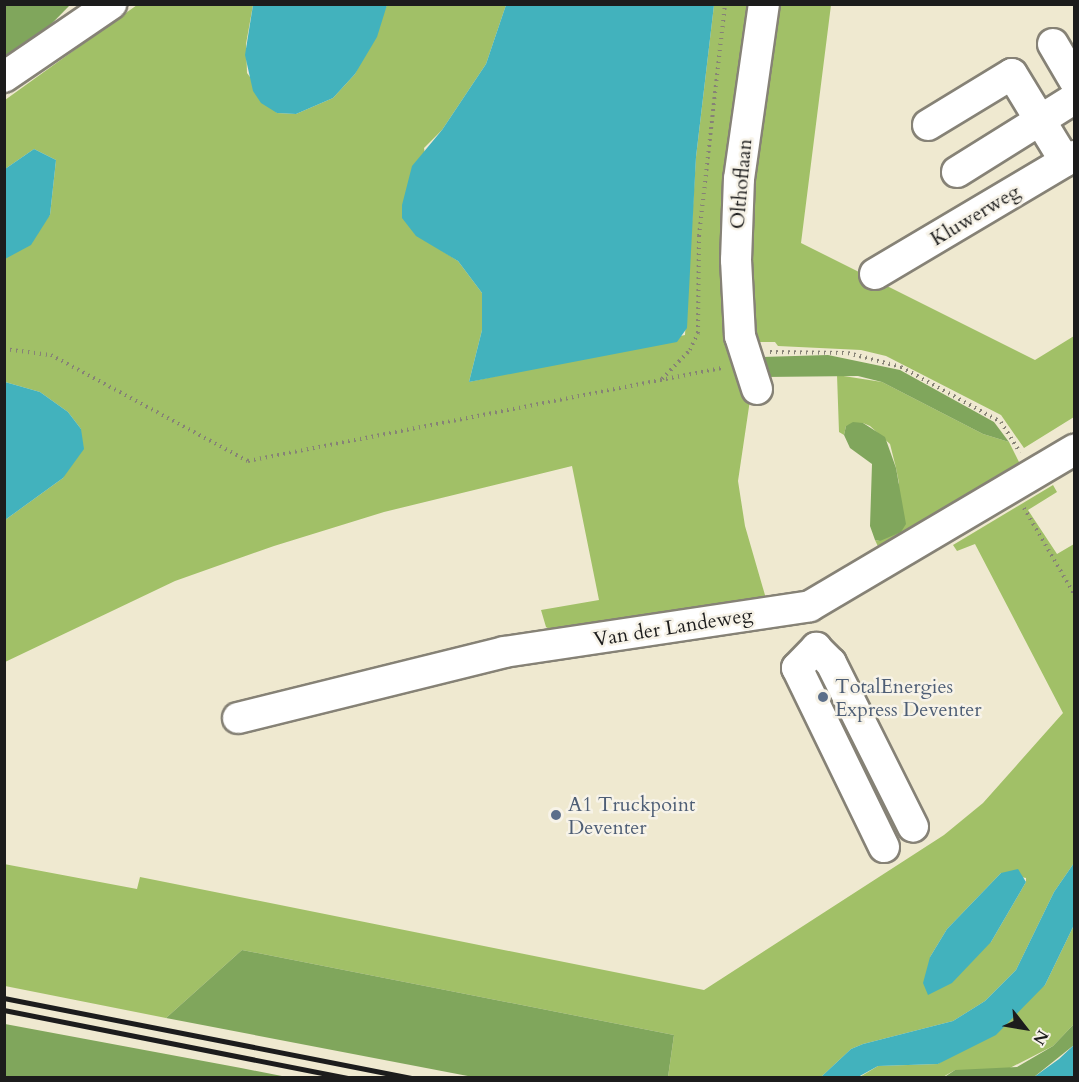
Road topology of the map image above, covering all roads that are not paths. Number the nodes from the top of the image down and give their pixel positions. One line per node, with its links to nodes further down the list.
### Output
1 (111, 4): 4 (street)
2 (764, 4): 12 (street, Olthoflaan)
3 (1053, 44): 5 (street)
4 (4, 77)
5 (1074, 80)
6 (1074, 99): 7 (street)
7 (1042, 121): 8 (street); 9 (street); 10 (street)
8 (928, 125)
9 (1070, 158): 11 (street, Kluwerweg)
10 (957, 172)
11 (875, 274)
12 (748, 368)
13 (1074, 450): 14 (street, Van der Landeweg)
14 (827, 597): 15 (street, Van der Landeweg); 16 (street)
15 (238, 718)
16 (898, 837)

